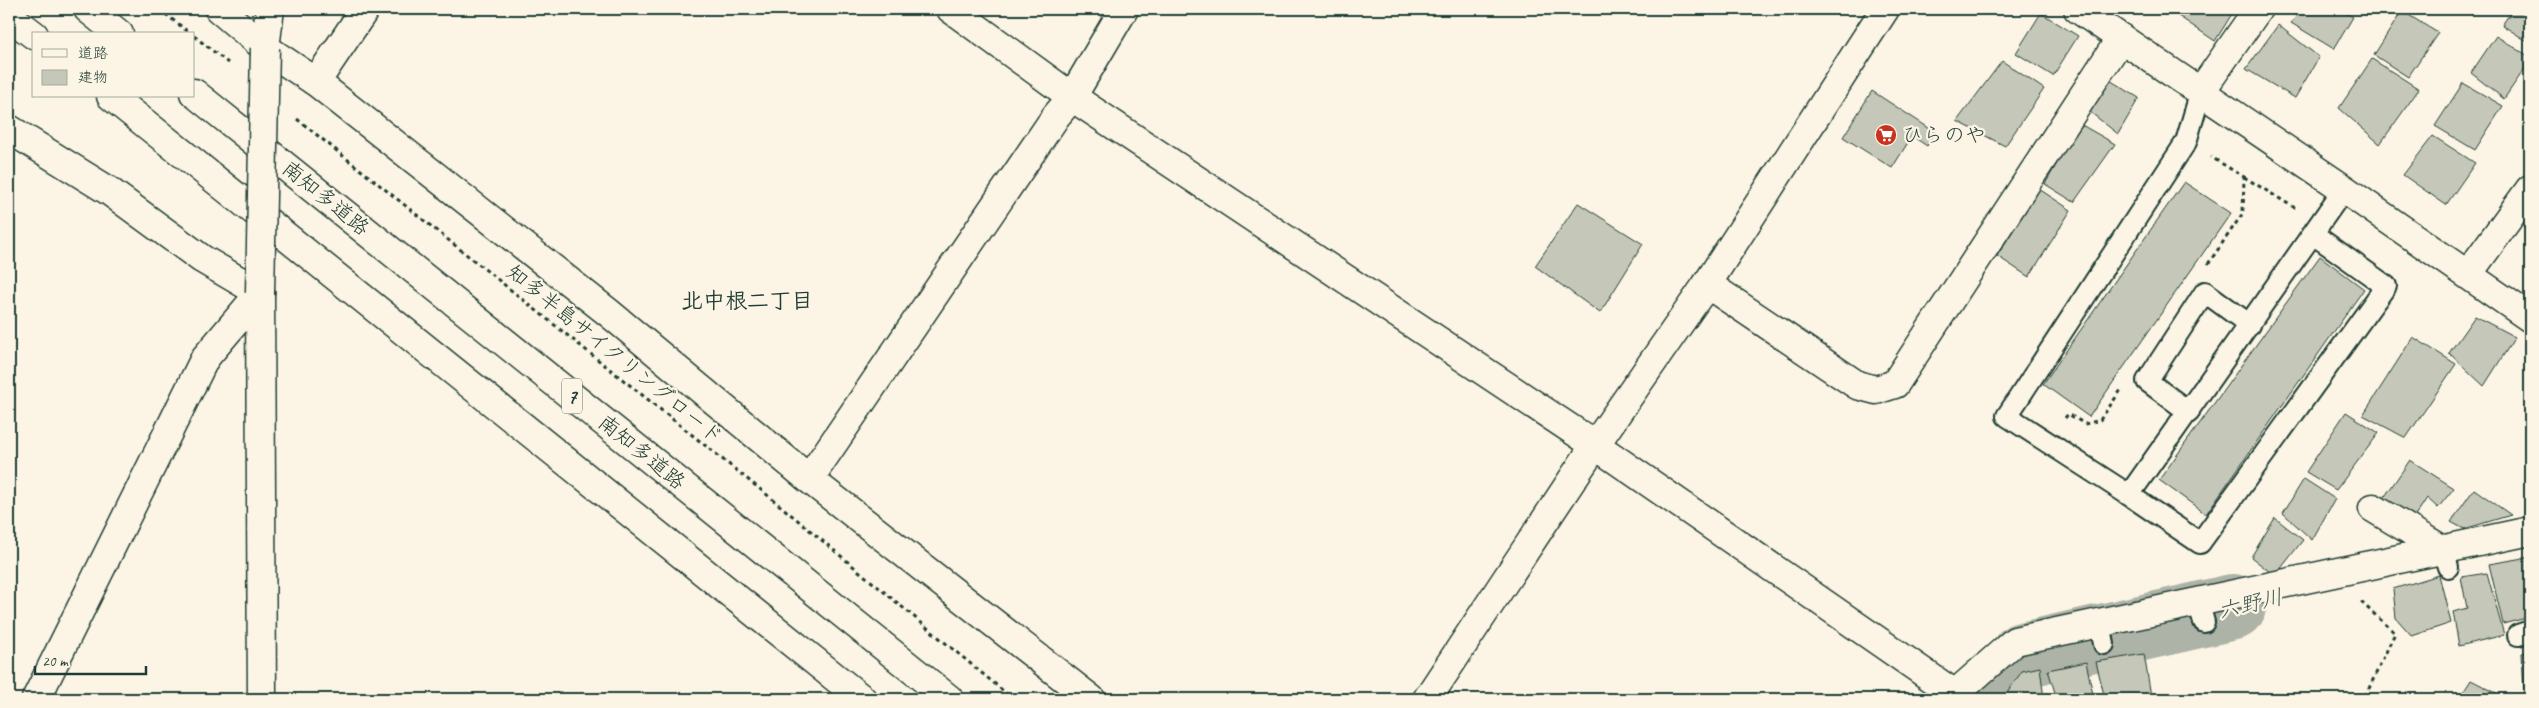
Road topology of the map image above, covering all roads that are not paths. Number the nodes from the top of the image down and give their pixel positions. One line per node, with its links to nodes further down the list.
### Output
1 (88, 9): 11 (main road)
2 (219, 9): 14 (main road)
3 (270, 9): 14 (main road)
4 (365, 9): 15 (main road)
5 (951, 9): 18 (main road)
6 (1124, 9): 18 (main road)
7 (1885, 9): 25 (main road)
8 (2078, 9): 13 (main road)
9 (2258, 9): 16 (main road)
10 (9, 16): 12 (main road)
11 (117, 32)
12 (32, 33)
13 (2121, 38): 16 (main road); 25 (main road)
14 (265, 48): 15 (main road); 26 (main road, bridge)
15 (316, 82): 31 (main road)
16 (2201, 91): 21 (main road); 32 (lane)
17 (195, 94): 40 (main road, 南知多道路 / 7)
18 (1072, 97): 30 (main road); 31 (main road)
19 (113, 98): 39 (main road)
20 (9, 129): 26 (main road)
21 (2344, 189): 23 (lane); 24 (main road)
22 (2528, 198): 24 (main road)
23 (2317, 229): 28 (lane); 32 (lane)
24 (2468, 274): 27 (main road)
25 (1707, 284): 30 (main road)
26 (260, 293): 37 (main road); 38 (main road)
27 (2530, 318)
28 (2250, 325): 29 (lane); 29 (lane)
29 (2189, 412): 32 (lane)
30 (1595, 445): 36 (main road); 42 (main road)
31 (809, 479): 41 (main road)
32 (2129, 495)
33 (2373, 508): 35 (main road)
34 (2530, 531): 35 (main road)
35 (2445, 559): 36 (main road)
36 (1958, 697)
37 (36, 699)
38 (262, 699)
39 (862, 699)
40 (949, 699)
41 (1091, 699)
42 (1428, 699)

